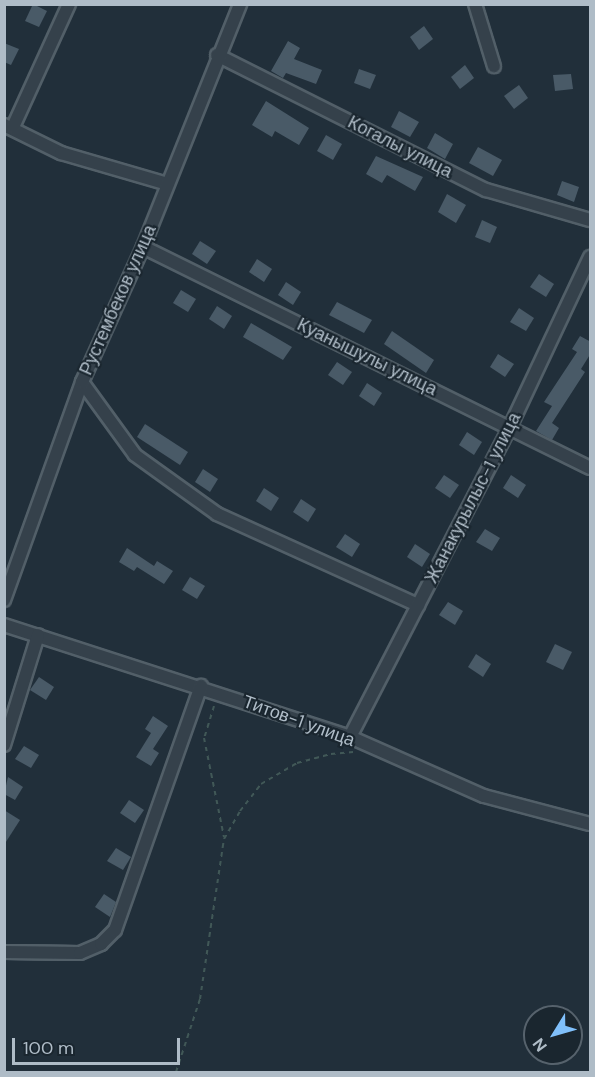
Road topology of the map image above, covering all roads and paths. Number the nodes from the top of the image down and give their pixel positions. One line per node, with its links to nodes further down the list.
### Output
1 (69, 4): 6 (street)
2 (240, 4): 4 (street, Рустембеков улица)
3 (476, 4): 5 (street)
4 (217, 55): 7 (street, Рустембеков улица); 8 (street, Когалы улица)
5 (494, 66)
6 (9, 126): 7 (street)
7 (168, 184): 9 (street, Рустембеков улица)
8 (591, 220)
9 (143, 247): 11 (street, Рустембеков улица); 12 (street, Куанышулы улица)
10 (591, 256): 12 (street, Жанакурылыс-1 улица)
11 (82, 382): 14 (street, Рустембеков улица); 15 (street)
12 (510, 427): 13 (street, Куанышулы улица); 15 (street, Жанакурылыс-1 улица)
13 (591, 468)
14 (4, 600)
15 (418, 605): 20 (street, Жанакурылыс-1 улица)
16 (4, 625): 17 (street, Титов-1 улица)
17 (38, 635): 18 (street, Титов-1 улица); 21 (street)
18 (201, 686): 19 (street, Титов-1 улица); 25 (street)
19 (218, 691): 20 (street, Титов-1 улица); 24 (path)
20 (350, 737): 22 (street, Титов-1 улица)
21 (4, 745)
22 (377, 752): 23 (street, Титов-1 улица); 24 (path)
23 (591, 824)
24 (224, 839): 26 (path)
25 (4, 952)
26 (176, 1072)

